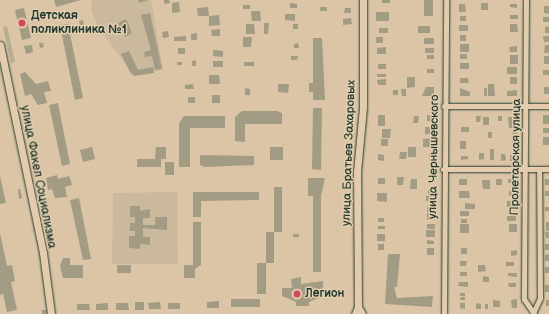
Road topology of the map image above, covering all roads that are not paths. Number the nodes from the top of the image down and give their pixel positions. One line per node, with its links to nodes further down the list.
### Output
1 (363, 0): 12 (main road, улица Братьев Захаровых)
2 (446, 0): 5 (street, улица Чернышевского)
3 (526, 0): 6 (street, Пролетарская улица)
4 (0, 45): 14 (main road, улица Факел Социализма)
5 (444, 106): 6 (street); 8 (street, улица Чернышевского)
6 (528, 106): 7 (street); 9 (street, Пролетарская улица)
7 (549, 106)
8 (443, 169): 9 (street); 16 (street, улица Чернышевского)
9 (525, 169): 10 (street); 13 (street, Пролетарская улица)
10 (539, 169): 11 (street); 13 (street, Пролетарская улица)
11 (549, 170)
12 (357, 311): 15 (main road, улица Братьев Захаровых)
13 (534, 312)
14 (51, 314)
15 (362, 314)
16 (444, 314)

